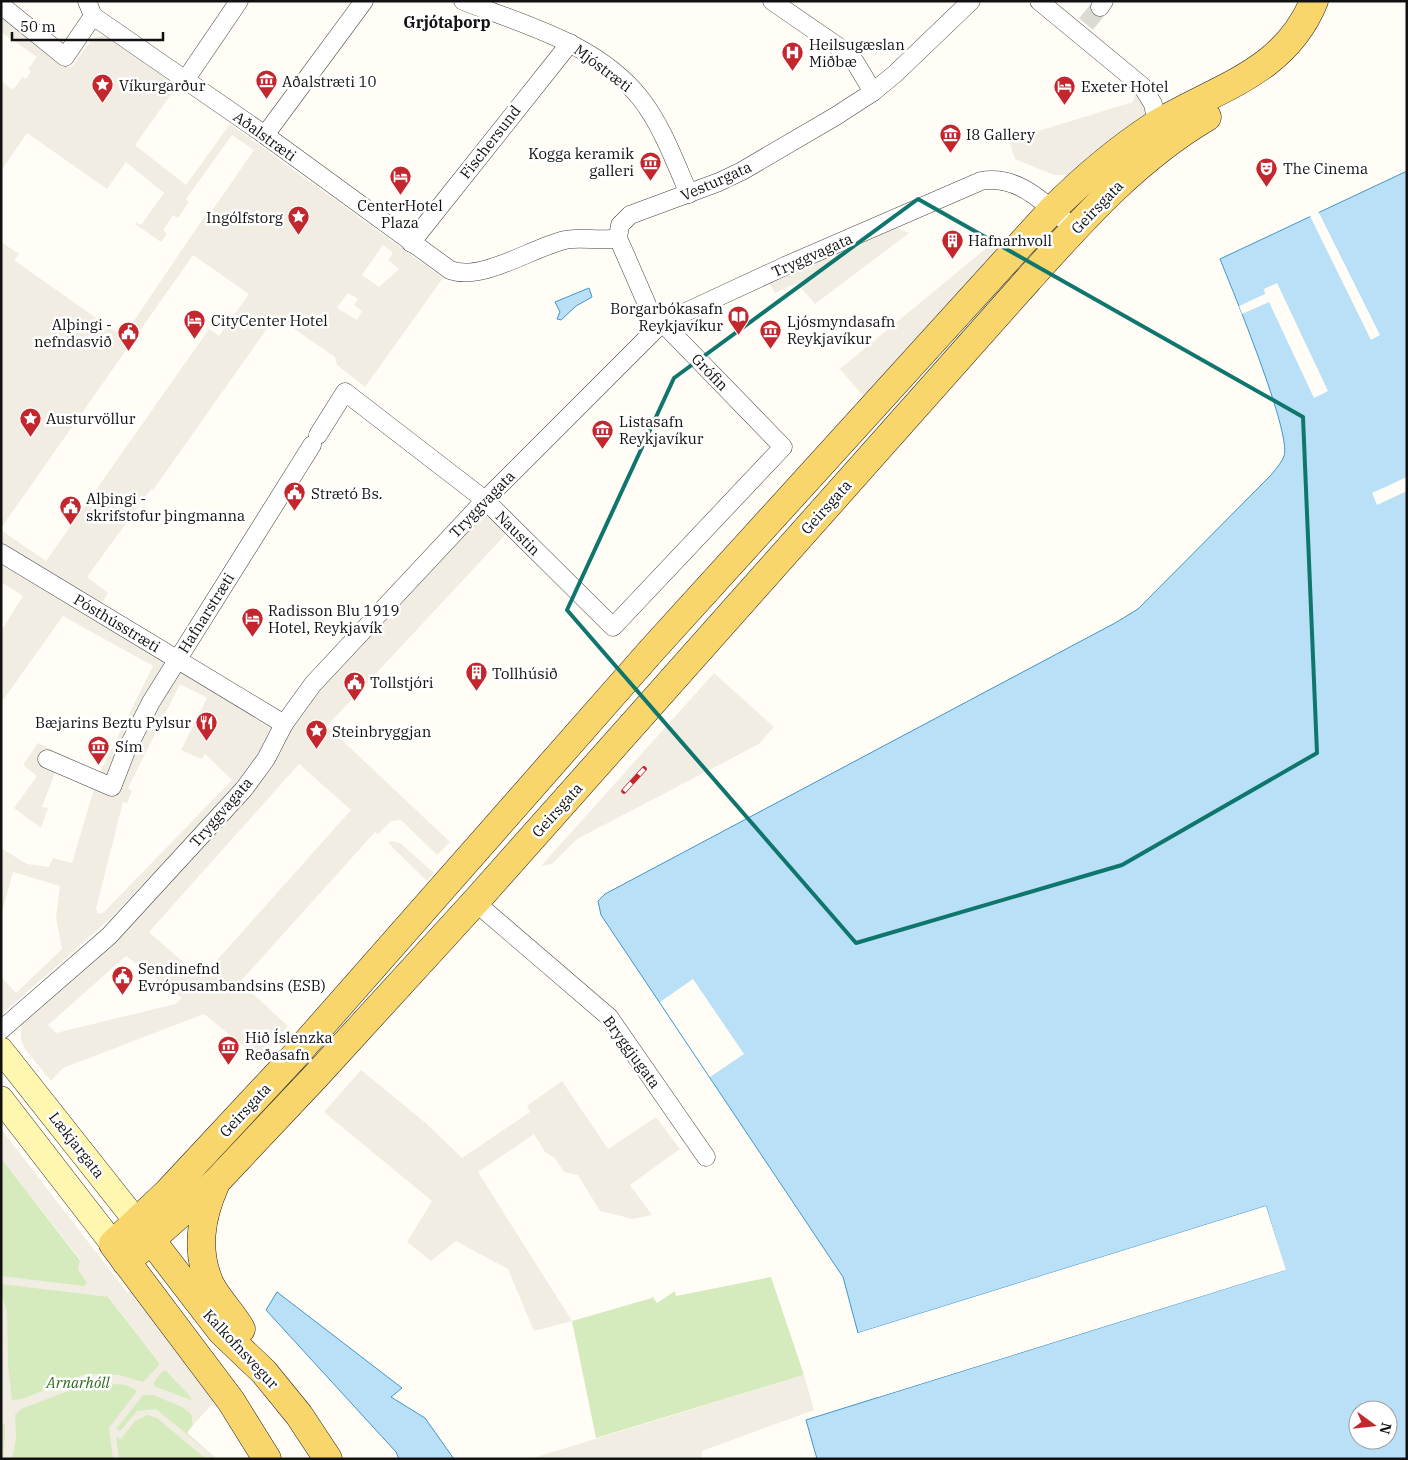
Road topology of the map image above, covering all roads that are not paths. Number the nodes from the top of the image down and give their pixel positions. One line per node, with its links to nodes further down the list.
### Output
1 (239, 1): 12 (street)
2 (364, 1): 15 (street)
3 (463, 1): 11 (street, Mjóstræti)
4 (772, 1): 13 (street)
5 (971, 1): 13 (street, Vesturgata)
6 (1039, 1): 14 (street)
7 (1314, 1): 14 (main road, Geirsgata)
8 (1332, 1): 18 (main road, Geirsgata)
9 (1, 5): 10 (street)
10 (90, 9): 12 (street, Aðalstræti)
11 (570, 43): 16 (street, Mjóstræti); 20 (street, Fischersund)
12 (186, 79): 15 (street, Aðalstræti)
13 (873, 92): 16 (street, Vesturgata)
14 (1157, 124): 17 (main road, Geirsgata)
15 (265, 135): 20 (street, Aðalstræti)
16 (689, 194): 19 (street, Vesturgata)
17 (1052, 210): 18 (street, Tryggvagata); 21 (street, Tryggvagata); 29 (main road, Geirsgata)
18 (1075, 229): 30 (main road, Geirsgata)
19 (618, 238): 20 (street, Aðalstræti); 21 (street, Grófin)
20 (411, 243)
21 (662, 324): 23 (street, Tryggvagata); 25 (street, Grófin)
22 (345, 392): 23 (street, Naustin); 26 (street, Hafnarstræti)
23 (485, 500): 25 (street, Naustin); 27 (street, Tryggvagata)
24 (1, 553): 26 (street, Pósthússtræti)
25 (613, 627)
26 (176, 659): 27 (street, Pósthússtræti); 28 (street, Hafnarstræti)
27 (284, 724): 31 (street, Tryggvagata)
28 (47, 759)
29 (451, 880): 32 (main road); 37 (main road, Geirsgata)
30 (475, 902): 32 (main road, Geirsgata); 35 (street, Bryggjugata)
31 (1, 1030)
32 (343, 1047): 36 (main road, Geirsgata)
33 (1, 1050): 37 (main road, Lækjargata)
34 (1, 1099): 38 (main road)
35 (706, 1157)
36 (216, 1182): 37 (main road, Geirsgata); 39 (main road, Geirsgata)
37 (144, 1231): 38 (main road, Geirsgata); 39 (main road, Kalkofnsvegur)
38 (120, 1253): 40 (main road)
39 (264, 1372): 41 (main road, Kalkofnsvegur)
40 (267, 1459)
41 (328, 1459)

